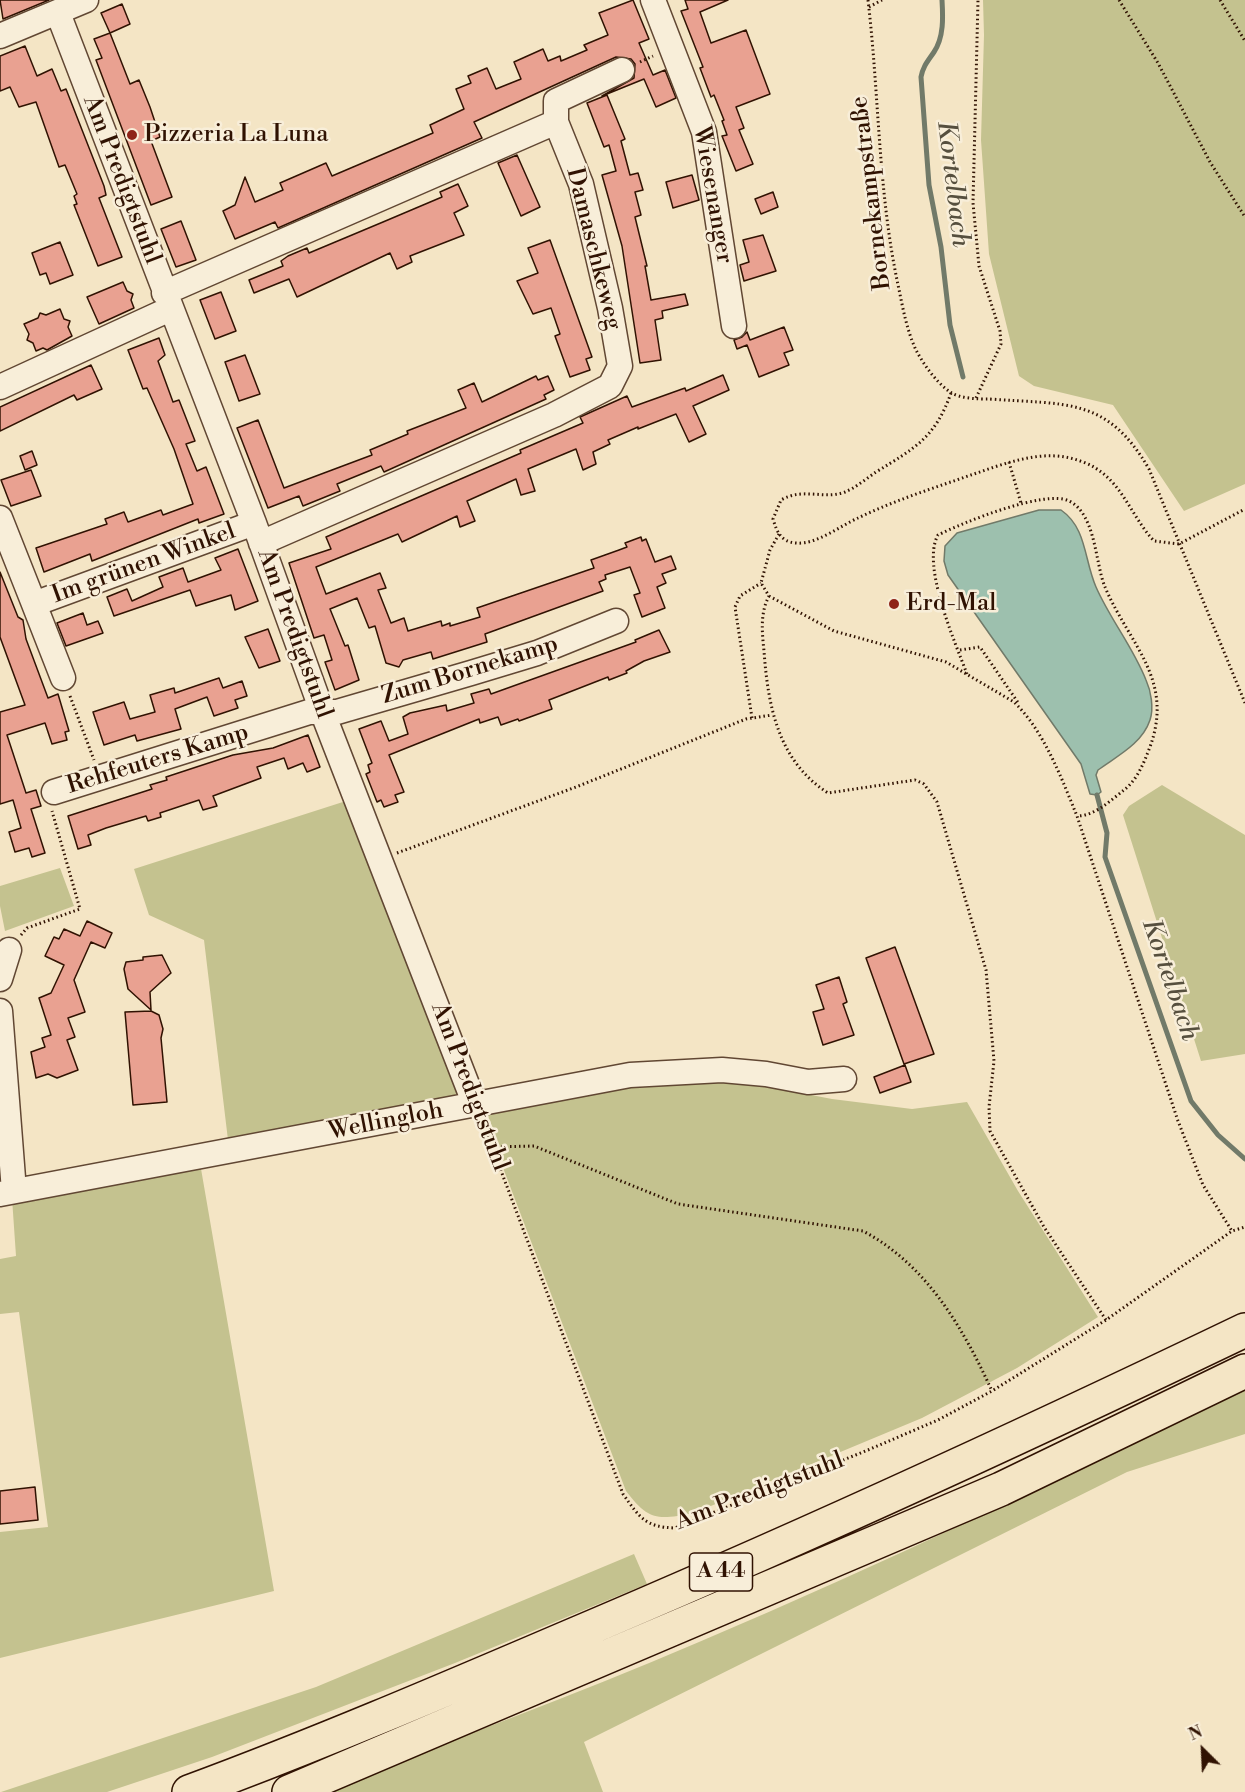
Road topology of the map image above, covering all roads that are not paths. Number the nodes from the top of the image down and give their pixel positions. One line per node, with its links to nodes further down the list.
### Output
1 (86, 0): 3 (street)
2 (653, 0): 8 (street, Wiesenanger)
3 (58, 13): 4 (street); 7 (street, Am Predigtstuhl)
4 (0, 36)
5 (622, 70): 6 (street)
6 (556, 122): 7 (street); 11 (street, Damaschkeweg)
7 (167, 301): 9 (street); 11 (street, Am Predigtstuhl)
8 (734, 326)
9 (0, 387)
10 (0, 518): 12 (street, Im grünen Winkel)
11 (257, 533): 12 (street, Im grünen Winkel); 15 (street, Am Predigtstuhl)
12 (34, 604): 14 (street, Im grünen Winkel)
13 (616, 621): 15 (street, Zum Bornekamp)
14 (63, 678)
15 (322, 711): 16 (street, Rehfeuters Kamp); 21 (street, Am Predigtstuhl)
16 (54, 792)
17 (9, 950): 18 (street)
18 (0, 979)
19 (0, 1011): 22 (street)
20 (844, 1079): 21 (street, Wellingloh)
21 (475, 1105): 22 (street, Wellingloh)
22 (7, 1192)
23 (1245, 1331): 25 (highway, A 44)
24 (1245, 1371): 26 (highway, A 44)
25 (189, 1792)
26 (289, 1792)

